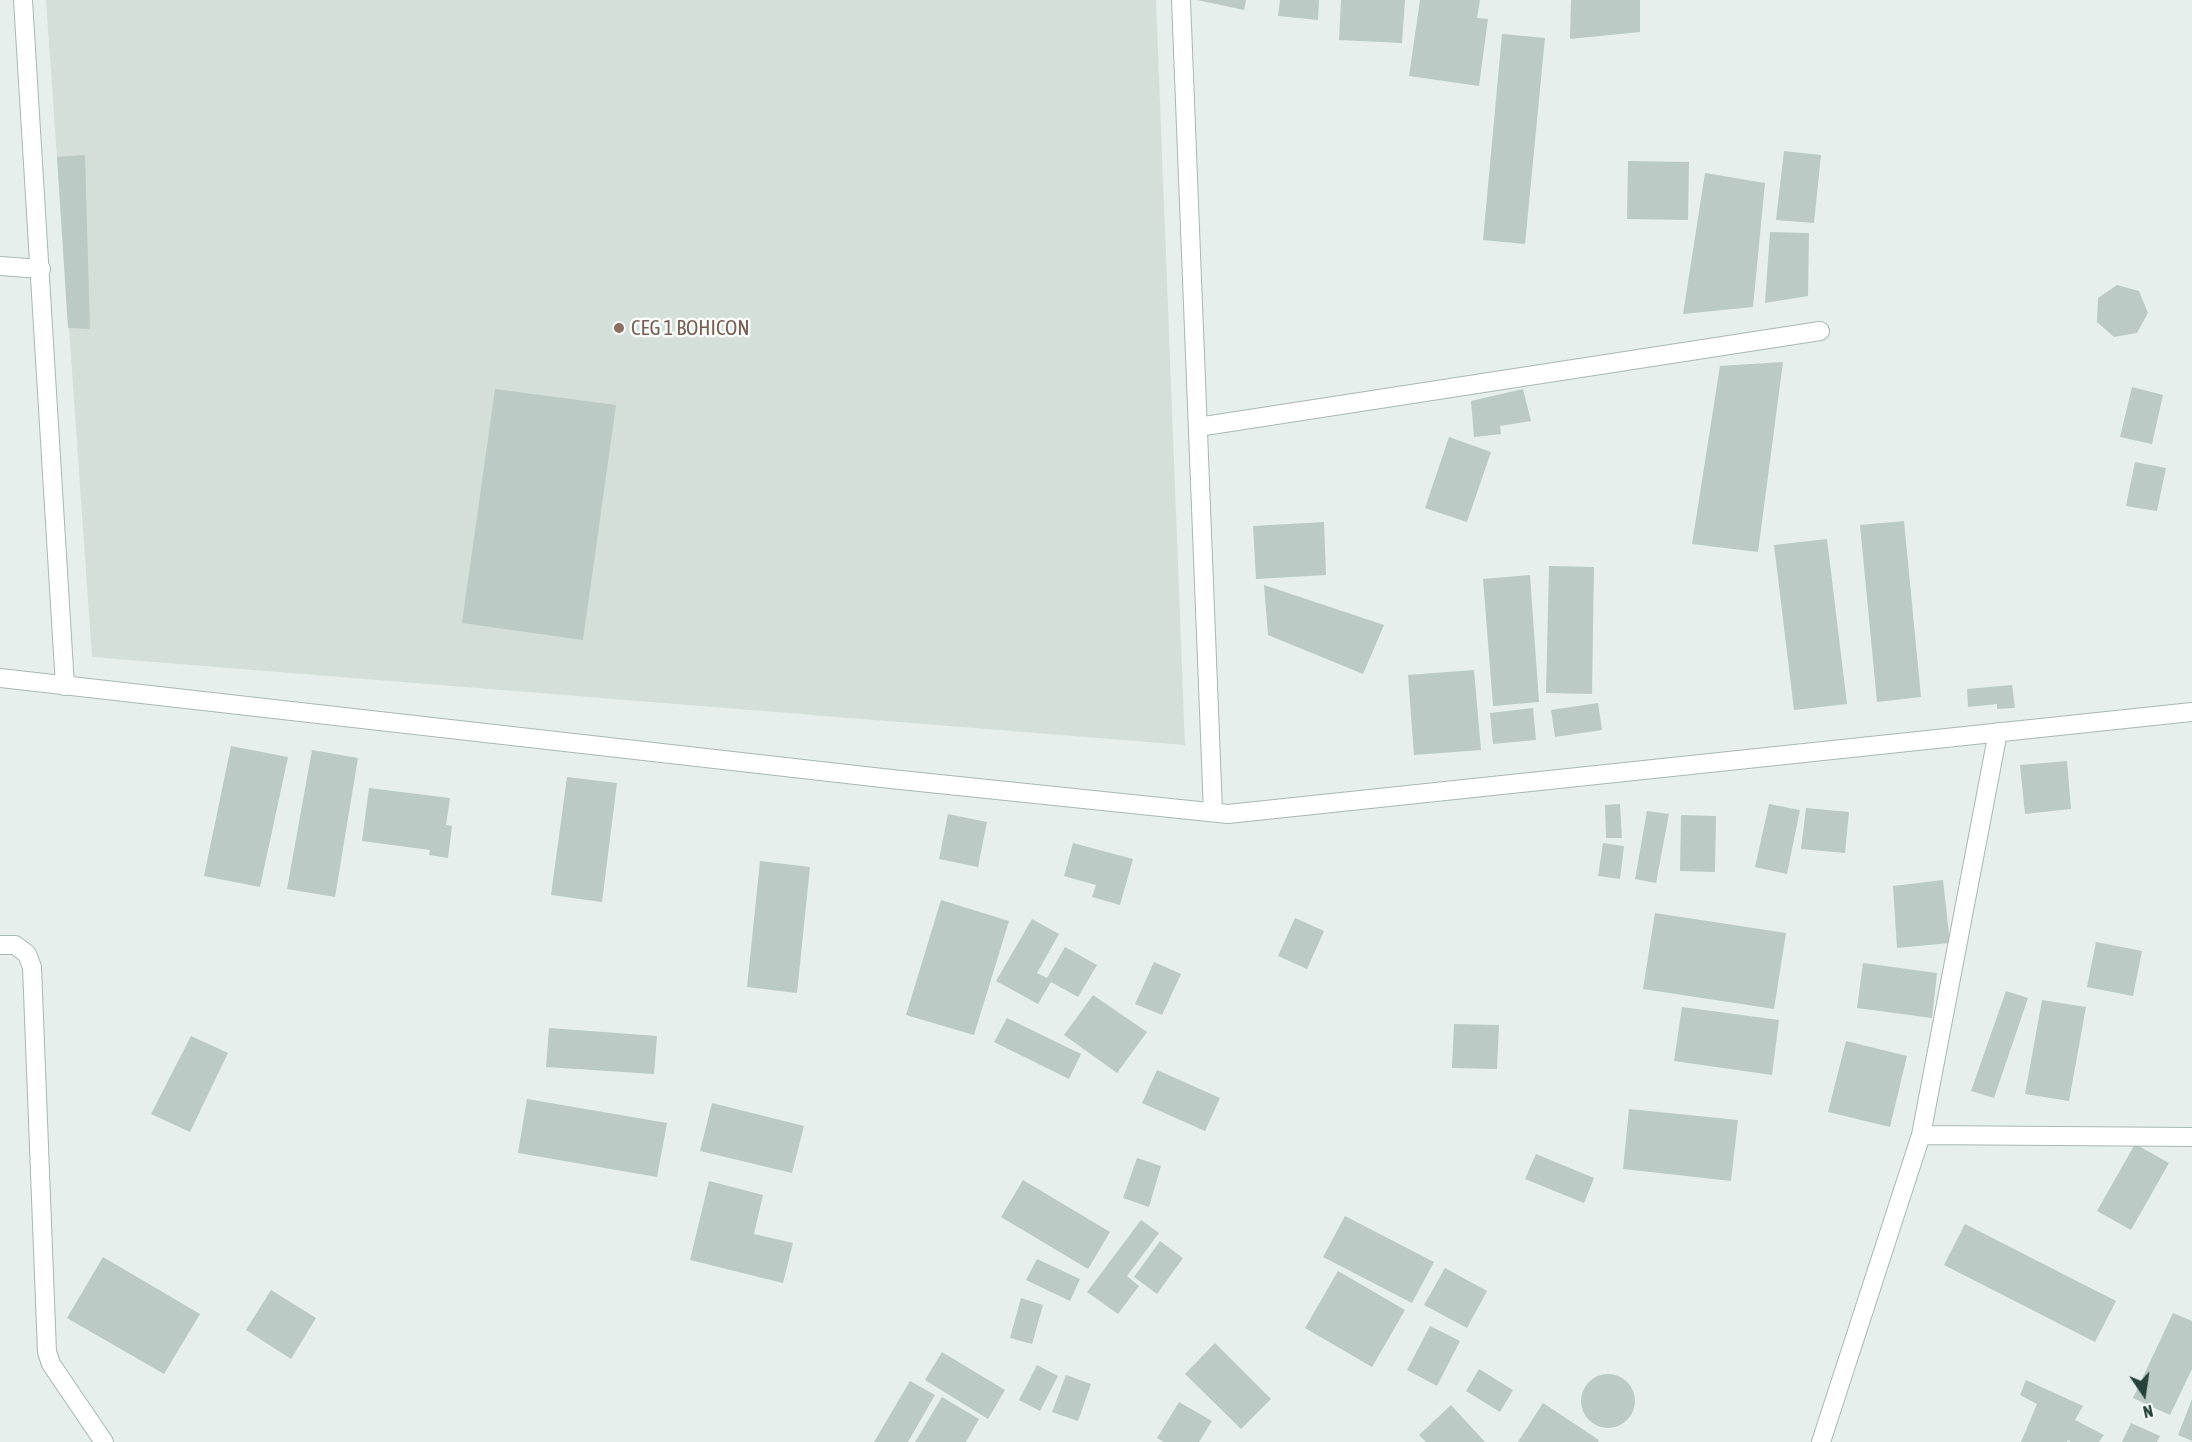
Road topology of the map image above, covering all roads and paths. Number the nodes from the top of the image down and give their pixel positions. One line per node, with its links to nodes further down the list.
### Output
1 (23, 0): 4 (street)
2 (1181, 0): 6 (street)
3 (0, 266): 4 (street)
4 (41, 269): 8 (street)
5 (1820, 331): 6 (street)
6 (1198, 427): 11 (street)
7 (0, 678): 8 (street)
8 (65, 686): 11 (street)
9 (2192, 712): 10 (street)
10 (1998, 732): 11 (street); 13 (street)
11 (1213, 812)
12 (0, 945): 15 (street)
13 (1921, 1135): 14 (street); 16 (street)
14 (2192, 1137)
15 (104, 1442)
16 (1821, 1442)

